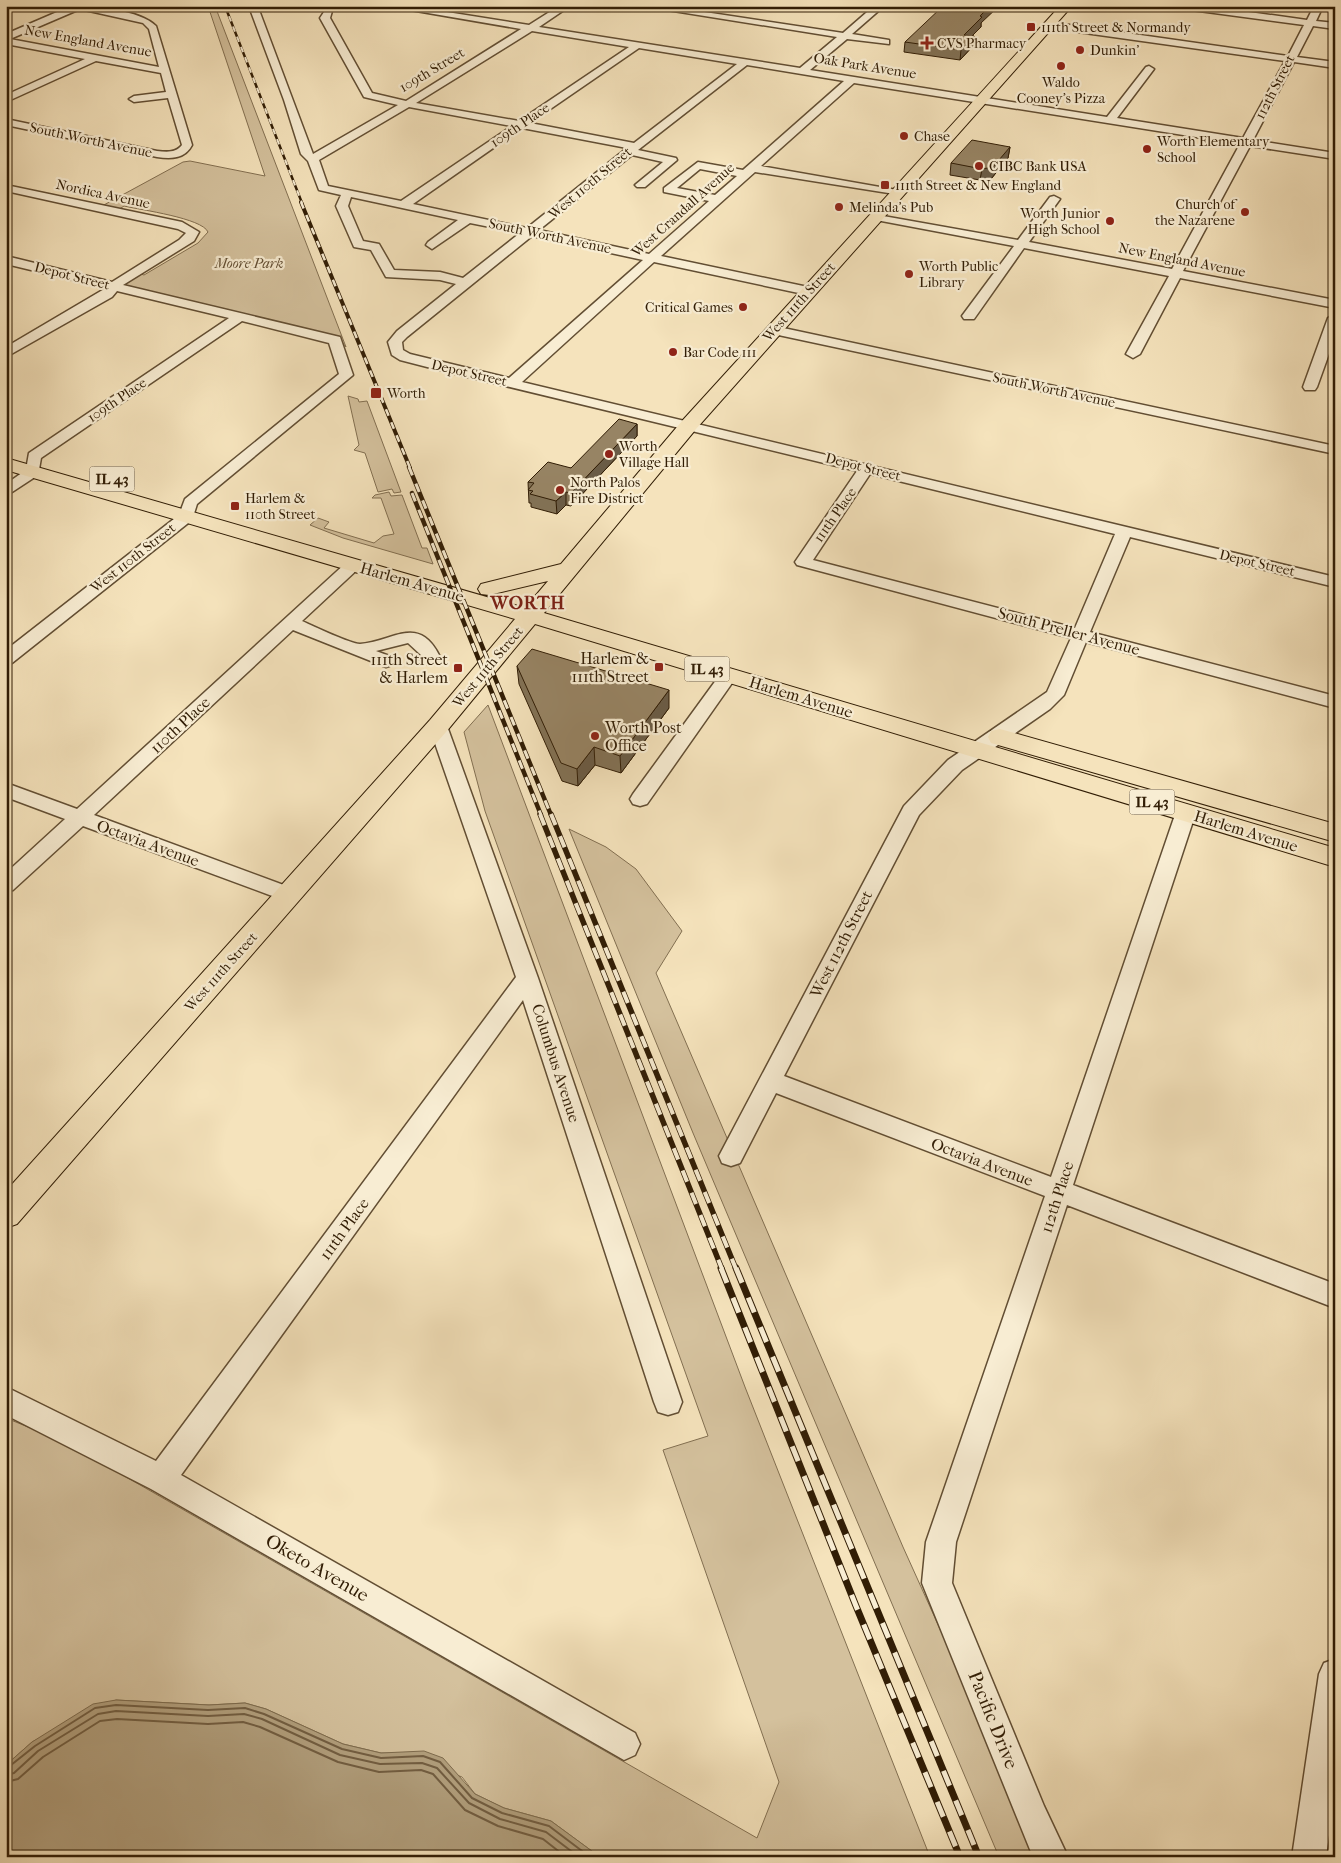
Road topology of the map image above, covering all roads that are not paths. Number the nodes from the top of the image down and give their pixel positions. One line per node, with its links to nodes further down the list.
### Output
1 (79, 6): 16 (street); 25 (street)
2 (261, 6): 39 (street)
3 (334, 6): 32 (street)
4 (391, 6): 14 (street, Oak Park Avenue)
5 (566, 6): 14 (street, 109th Street)
6 (646, 6): 15 (street)
7 (880, 6): 15 (street)
8 (1066, 6): 12 (main road, West 111th Street)
9 (1184, 6): 11 (street)
10 (1319, 6): 11 (street, 112th Street)
11 (1309, 23): 13 (street); 21 (street, 112th Street)
12 (1049, 25): 21 (street); 31 (main road, West 111th Street)
13 (1335, 26)
14 (531, 28): 19 (street, Oak Park Avenue); 32 (street, 109th Street)
15 (844, 36): 18 (street); 26 (street)
16 (6, 37)
17 (6, 41): 20 (street, New England Avenue)
18 (886, 42)
19 (638, 45): 22 (street, Oak Park Avenue); 35 (street, 109th Place)
20 (96, 58): 25 (street, New England Avenue); 30 (street)
21 (1289, 58): 23 (street); 36 (street, 112th Street)
22 (746, 62): 26 (street, Oak Park Avenue); 37 (street, West 110th Street)
23 (1335, 65)
24 (1149, 68): 33 (street)
25 (165, 71): 28 (street)
26 (803, 71): 27 (street, Oak Park Avenue)
27 (852, 79): 31 (street, Oak Park Avenue); 40 (street, West Crandall Avenue)
28 (172, 94): 29 (street); 34 (street, South Worth Avenue)
29 (134, 98)
30 (6, 99)
31 (981, 99): 33 (street, Oak Park Avenue); 43 (main road, West 111th Street)
32 (407, 104): 35 (street); 39 (street, 109th Street)
33 (1110, 120): 36 (street, Oak Park Avenue)
34 (6, 122)
35 (521, 125): 37 (street); 47 (street, 109th Place)
36 (1247, 141): 38 (street, Oak Park Avenue); 55 (street, 112th Street)
37 (631, 148): 41 (street); 50 (street, West 110th Street)
38 (1335, 156)
39 (313, 159): 44 (street, South Worth Avenue)
40 (750, 171): 43 (street); 46 (street, West Crandall Avenue); 46 (street)
41 (641, 186)
42 (6, 188): 57 (street, Nordica Avenue)
43 (898, 193): 48 (main road, West 111th Street)
44 (347, 194): 47 (street, South Worth Avenue); 56 (street)
45 (1054, 198): 51 (street)
46 (717, 200): 53 (street, West Crandall Avenue)
47 (403, 205): 49 (street, South Worth Avenue)
48 (876, 216): 51 (street, New England Avenue); 58 (main road, West 111th Street)
49 (467, 219): 50 (street, South Worth Avenue); 52 (street)
50 (530, 232): 53 (street, South Worth Avenue); 56 (street, West 110th Street)
51 (1020, 244): 55 (street, New England Avenue); 60 (street)
52 (432, 245)
53 (652, 258): 58 (street, South Worth Avenue); 68 (street, West Crandall Avenue)
54 (6, 260): 57 (street, Depot Street)
55 (1177, 274): 59 (street, New England Avenue); 66 (street, 112th Street)
56 (469, 280): 64 (street, West 110th Street)
57 (114, 287): 61 (street, Depot Street); 65 (street)
58 (808, 291): 63 (main road, West 111th Street)
59 (1335, 304)
60 (969, 316)
61 (240, 317): 67 (street, Depot Street); 74 (street, 109th Place)
62 (1335, 318): 69 (street)
63 (774, 330): 70 (main road, West 111th Street); 72 (street, South Worth Avenue)
64 (395, 348): 68 (street, Depot Street)
65 (7, 351)
66 (1133, 354)
67 (346, 375): 77 (street, West 110th Street)
68 (512, 383): 70 (street, Depot Street)
69 (1310, 387)
70 (689, 425): 75 (street, Depot Street); 81 (main road, West 111th Street)
71 (6, 449): 74 (main road, Harlem Avenue / IL 43)
72 (1335, 450)
73 (6, 464): 74 (main road, Harlem Avenue / IL 43)
74 (34, 464): 76 (street, 109th Place); 77 (main road, Harlem Avenue / IL 43)
75 (867, 468): 78 (street, Depot Street); 79 (street, 111th Place)
76 (6, 491)
77 (188, 509): 80 (main road, Harlem Avenue / IL 43); 83 (main road, Harlem Avenue / IL 43); 88 (street, West 110th Street)
78 (1124, 532): 82 (street, Depot Street); 86 (street)
79 (803, 562): 86 (street, South Preller Avenue)
80 (353, 565): 84 (main road, Harlem Avenue / IL 43); 85 (street, 110th Place)
81 (568, 569): 83 (main road); 84 (main road, West 111th Street)
82 (1335, 582)
83 (489, 588): 84 (main road, Harlem Avenue / IL 43)
84 (535, 610): 91 (main road, Harlem Avenue / IL 43); 93 (main road, West 111th Street)
85 (291, 623): 87 (street); 99 (street, 110th Place)
86 (1080, 634): 92 (street, South Preller Avenue); 94 (street)
87 (360, 649): 89 (street); 90 (street)
88 (6, 659)
89 (428, 660)
90 (386, 661)
91 (734, 668): 94 (main road, Harlem Avenue / IL 43); 95 (main road, Harlem Avenue / IL 43); 97 (street)
92 (1335, 702)
93 (438, 726): 103 (main road, West 111th Street); 104 (street, Columbus Avenue)
94 (996, 736): 95 (street); 100 (main road, Harlem Avenue / IL 43)
95 (975, 750): 98 (main road, Harlem Avenue / IL 43); 105 (street, West 112th Street)
96 (6, 790): 99 (street, Octavia Avenue)
97 (640, 799)
98 (1186, 812): 101 (main road, Harlem Avenue / IL 43); 107 (street, 112th Place)
99 (79, 818): 102 (street, 110th Place); 103 (street, Octavia Avenue)
100 (1335, 833)
101 (1335, 858)
102 (6, 885)
103 (290, 895): 108 (main road, West 111th Street)
104 (527, 978): 111 (street, Columbus Avenue); 112 (street, 111th Place)
105 (770, 1081): 106 (street, West 112th Street); 107 (street, Octavia Avenue)
106 (732, 1156)
107 (1059, 1191): 109 (street, Octavia Avenue); 113 (street, 112th Place)
108 (6, 1214)
109 (1335, 1296)
110 (6, 1400): 112 (street, Oketo Avenue)
111 (668, 1402)
112 (161, 1479): 115 (street, Oketo Avenue)
113 (937, 1583): 116 (street, Pacific Drive)
114 (1335, 1674): 117 (street)
115 (624, 1744)
116 (1051, 1857)
117 (1309, 1857)

